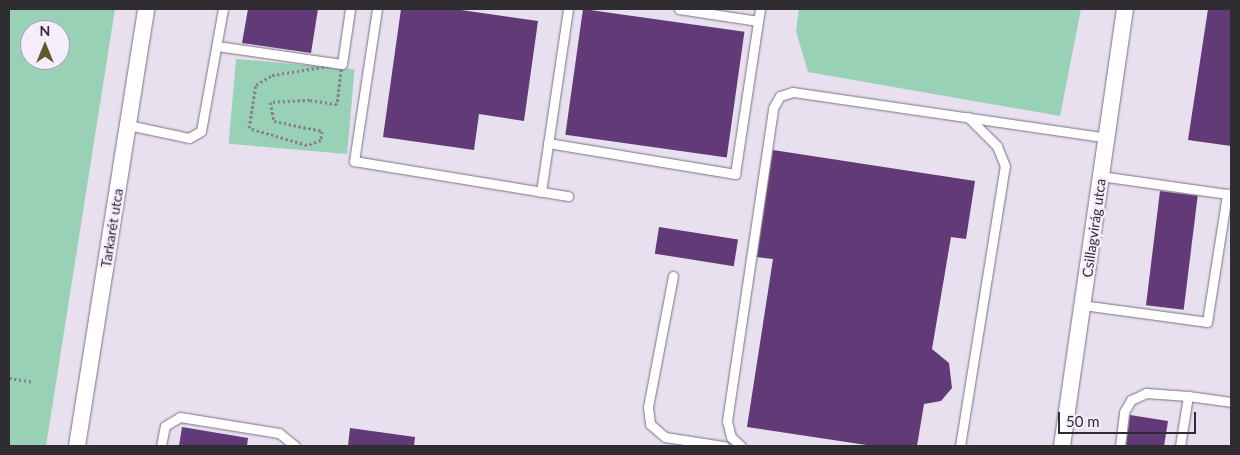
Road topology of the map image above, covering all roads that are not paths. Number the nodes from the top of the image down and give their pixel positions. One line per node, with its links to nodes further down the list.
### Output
1 (146, 9): 12 (street, Tarkarét utca)
2 (223, 9): 10 (lane)
3 (350, 9): 10 (lane)
4 (377, 9): 16 (lane)
5 (568, 9): 14 (lane)
6 (679, 9): 9 (lane)
7 (760, 9): 9 (lane)
8 (1125, 9): 13 (street, Csillagvirág utca)
9 (758, 21): 14 (lane)
10 (217, 46): 12 (lane)
11 (968, 116): 13 (lane); 26 (lane); 27 (lane)
12 (128, 125): 22 (street, Tarkarét utca)
13 (1107, 138): 15 (street, Csillagvirág utca)
14 (548, 143): 16 (lane)
15 (1101, 176): 19 (street, Csillagvirág utca); 19 (lane)
16 (541, 192): 17 (lane)
17 (568, 196)
18 (674, 276): 25 (lane)
19 (1082, 305): 28 (street, Csillagvirág utca)
20 (1188, 396): 21 (lane); 29 (lane); 30 (lane)
21 (1231, 402)
22 (77, 446)
23 (161, 446): 24 (lane)
24 (295, 446)
25 (724, 446)
26 (741, 446)
27 (960, 446)
28 (1062, 446)
29 (1120, 446)
30 (1180, 446)

